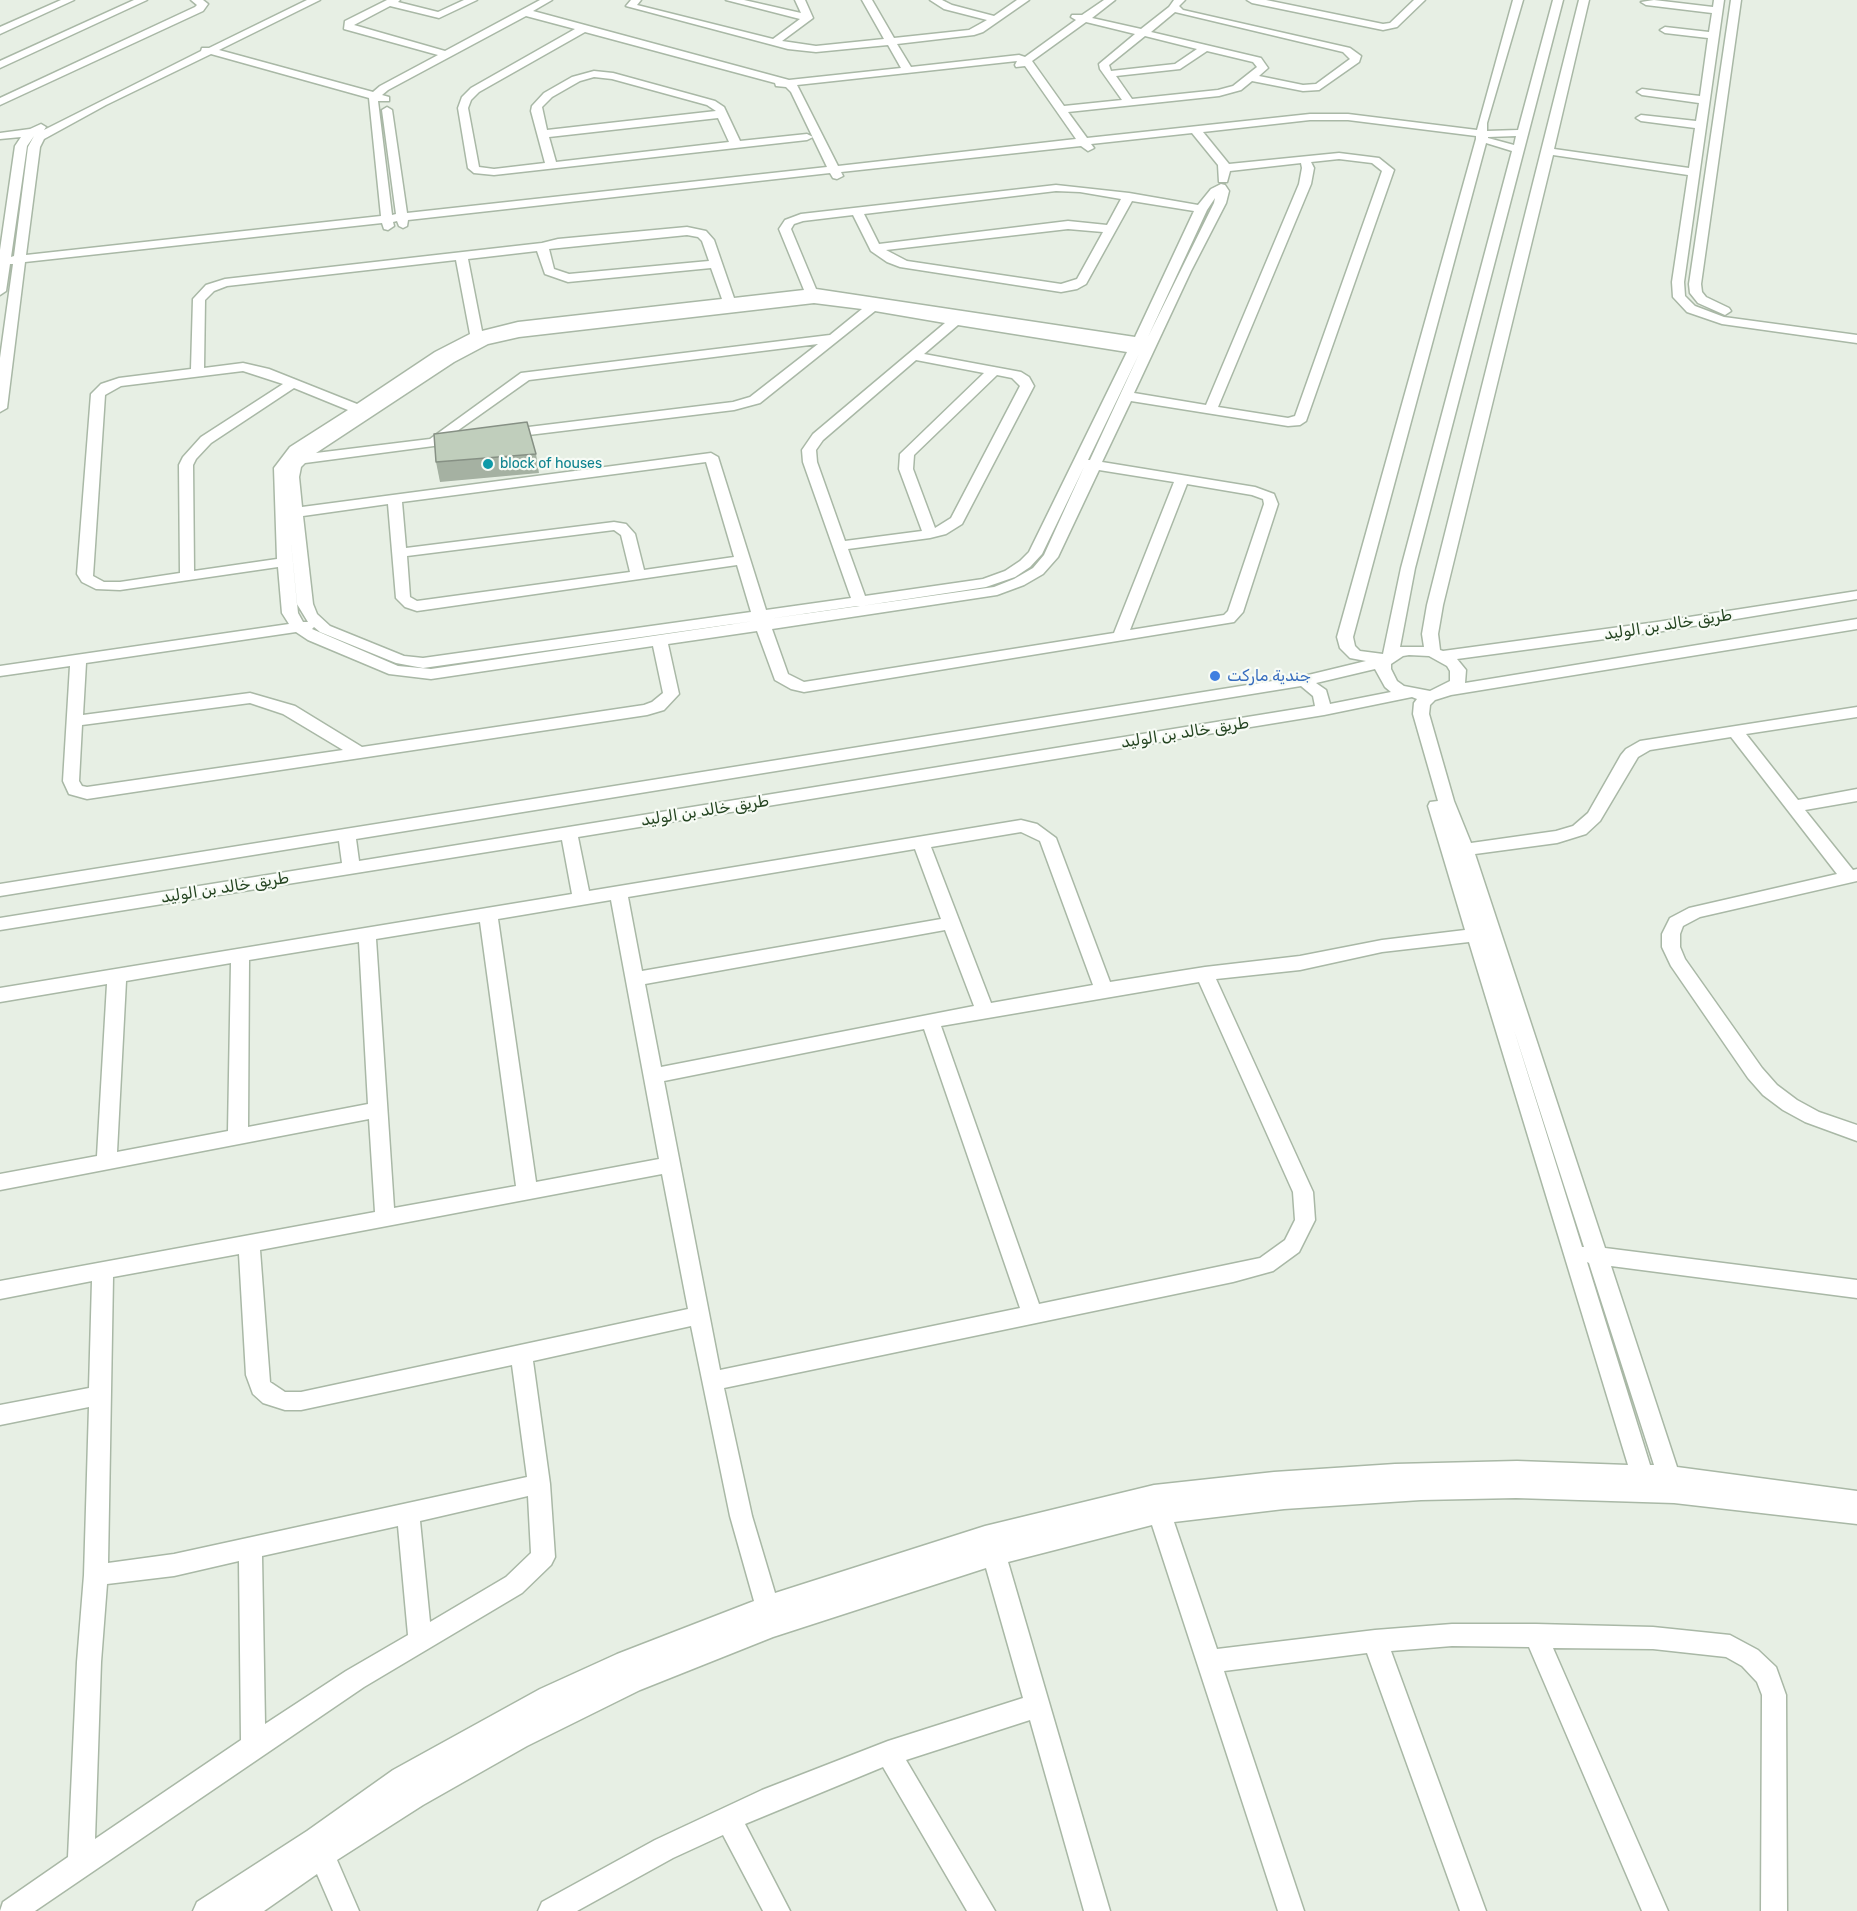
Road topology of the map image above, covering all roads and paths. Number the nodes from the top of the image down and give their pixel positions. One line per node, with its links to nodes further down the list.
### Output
1 (57, 0): 33 (street)
2 (69, 0): 36 (street)
3 (142, 0): 45 (street)
4 (196, 0): 53 (street)
5 (298, 0): 28 (street)
6 (315, 0): 28 (street)
7 (472, 0): 23 (street)
8 (547, 0): 29 (street)
9 (558, 0): 29 (street)
10 (636, 0): 39 (street)
11 (731, 0): 30 (street)
12 (800, 0): 30 (street)
13 (867, 0): 40 (street)
14 (1024, 0): 32 (street)
15 (1098, 0): 31 (street)
16 (1110, 0): 31 (street)
17 (1252, 0): 18 (street)
18 (1420, 0)
19 (1518, 0): 67 (street)
20 (1558, 0): 62 (street)
21 (1584, 0): 71 (street)
22 (1736, 0): 58 (street)
23 (392, 1): 43 (street)
24 (941, 2): 32 (street)
25 (1646, 2): 27 (street)
26 (1177, 4): 37 (street); 48 (street)
27 (1718, 5): 38 (street)
28 (282, 12): 41 (street)
29 (525, 15): 34 (street); 43 (street); 51 (street)
30 (808, 18): 39 (street)
31 (1080, 18): 37 (street); 44 (street)
32 (995, 19): 40 (street)
33 (0, 25)
34 (582, 30): 49 (street); 74 (street)
35 (1665, 30): 38 (street)
36 (0, 31)
37 (1142, 32): 42 (street); 47 (street)
38 (1714, 36): 52 (street)
39 (775, 42): 40 (street)
40 (891, 42): 46 (street)
41 (210, 47): 51 (street); 54 (street)
42 (1205, 48): 47 (street); 48 (street)
43 (446, 54): 51 (street)
44 (1019, 62): 46 (street); 49 (street); 56 (street); 70 (street)
45 (0, 65)
46 (907, 69): 49 (street)
47 (1108, 74): 55 (street)
48 (1252, 78): 55 (street)
49 (786, 85): 66 (street)
50 (1642, 92): 52 (street)
51 (383, 94): 82 (street); 83 (street)
52 (1704, 100): 60 (street)
53 (0, 102)
54 (97, 102): 65 (street); 65 (street)
55 (1129, 103): 56 (street)
56 (1061, 110): 70 (street)
57 (722, 114): 63 (street); 63 (street); 69 (street)
58 (1719, 117): 60 (street); 85 (street)
59 (1641, 118): 60 (street)
60 (1701, 120): 76 (street)
61 (1198, 133): 67 (street); 70 (street); 75 (street)
62 (1522, 133): 67 (street); 72 (street)
63 (542, 134): 74 (street)
64 (0, 135): 65 (street)
65 (36, 135): 68 (street); 90 (street); 92 (street)
66 (810, 135): 69 (street); 77 (street)
67 (1482, 136): 72 (street); 139 (street)
68 (0, 141)
69 (736, 145): 74 (street)
70 (1081, 146): 77 (street)
71 (1549, 148): 76 (street); 137 (street)
72 (1517, 149): 139 (street)
73 (1305, 160): 75 (street); 112 (street); 112 (street)
74 (551, 165)
75 (1225, 168): 78 (street)
76 (1694, 168): 84 (street)
77 (830, 173): 82 (street)
78 (1221, 187): 80 (street); 103 (street)
79 (1129, 196): 80 (street); 81 (street); 86 (street)
80 (1201, 209): 103 (street)
81 (857, 211): 88 (street); 94 (street)
82 (403, 221): 83 (street)
83 (388, 222): 90 (street)
84 (1686, 226): 85 (street); 102 (street)
85 (1703, 228): 98 (street)
86 (1111, 229): 88 (street); 88 (street)
87 (542, 247): 89 (street); 91 (street); 91 (street)
88 (875, 248)
89 (461, 256): 100 (street); 105 (street)
90 (17, 263): 92 (street); 99 (street)
91 (716, 264): 95 (street)
92 (4, 265): 93 (street)
93 (0, 291)
94 (813, 296): 95 (street); 96 (street); 103 (street); 106 (street)
95 (729, 302): 100 (street)
96 (873, 307): 97 (street); 101 (street)
97 (956, 320): 103 (street); 104 (street)
98 (1857, 329)
99 (5, 336): 110 (street)
100 (477, 336): 106 (street)
101 (834, 338): 113 (street); 115 (street)
102 (1857, 339)
103 (1143, 347): 109 (street); 117 (street)
104 (914, 356): 107 (street); 122 (street)
105 (196, 371): 108 (street); 127 (street)
106 (423, 371): 111 (street); 116 (street)
107 (994, 371): 121 (street); 121 (street)
108 (293, 383): 111 (street); 127 (street)
109 (1126, 396): 112 (street); 117 (street)
110 (0, 408)
111 (358, 409): 120 (street)
112 (1210, 410)
113 (494, 435)
114 (474, 438): 115 (street)
115 (434, 442): 116 (street)
116 (300, 459): 120 (street)
117 (1087, 463): 118 (street); 129 (street); 130 (street)
118 (1182, 479): 134 (street); 134 (street)
119 (395, 500): 120 (street); 123 (street); 124 (street)
120 (289, 513): 125 (street); 131 (street)
121 (930, 534): 122 (street)
122 (840, 546): 129 (street)
123 (399, 553): 126 (street); 126 (street)
124 (743, 560): 126 (street); 130 (street)
125 (285, 562): 127 (street); 131 (street)
126 (638, 575)
127 (187, 576)
128 (1855, 592): 136 (street, طريق خالد بن الوليد)
129 (860, 602): 130 (street)
130 (761, 621): 133 (street); 134 (street)
131 (305, 622): 133 (street); 135 (street); 138 (street); 140 (street)
132 (1857, 624): 142 (street, طريق خالد بن الوليد)
133 (692, 630): 135 (street)
134 (1119, 638)
135 (659, 639): 150 (street)
136 (1520, 647): 137 (street, طريق خالد بن الوليد); 142 (street)
137 (1438, 654): 139 (street, طريق خالد بن الوليد); 144 (street)
138 (78, 659): 141 (street); 148 (street)
139 (1387, 659): 143 (street, طريق خالد بن الوليد); 145 (street)
140 (0, 661)
141 (0, 670)
142 (1540, 676): 144 (street, طريق خالد بن الوليد)
143 (1304, 681): 146 (street); 154 (street, طريق خالد بن الوليد)
144 (1451, 690): 145 (street, طريق خالد بن الوليد)
145 (1418, 694): 146 (street, طريق خالد بن الوليد); 156 (street); 166 (street)
146 (1324, 710): 153 (street, طريق خالد بن الوليد)
147 (1857, 712): 149 (street)
148 (75, 722): 150 (street); 150 (street)
149 (1735, 731): 152 (street); 156 (street)
150 (360, 753)
151 (1857, 795): 152 (street)
152 (1794, 806): 158 (street)
153 (569, 833): 157 (street, طريق خالد بن الوليد); 161 (street)
154 (347, 834): 157 (street); 159 (street, طريق خالد بن الوليد)
155 (920, 841): 160 (street); 163 (street); 171 (street)
156 (1465, 850): 166 (street)
157 (351, 868): 164 (street, طريق خالد بن الوليد)
158 (1852, 876): 177 (street)
159 (0, 890)
160 (618, 892): 161 (street); 170 (street)
161 (581, 898): 162 (street)
162 (488, 913): 165 (street); 182 (street)
163 (951, 923): 170 (street); 173 (street)
164 (0, 924)
165 (367, 934): 167 (street); 176 (street)
166 (1484, 934): 168 (street); 185 (street); 186 (street)
167 (240, 955): 169 (street); 178 (street)
168 (1204, 974): 171 (street); 190 (street)
169 (117, 975): 172 (street); 179 (street)
170 (634, 980): 175 (street)
171 (1104, 990): 173 (street)
172 (0, 995)
173 (985, 1011): 174 (street)
174 (930, 1021): 175 (street); 190 (street)
175 (653, 1076): 180 (street)
176 (378, 1110): 178 (street); 183 (street)
177 (1857, 1133)
178 (238, 1137): 179 (street)
179 (107, 1161): 181 (street)
180 (669, 1166): 182 (street); 191 (street)
181 (0, 1182)
182 (527, 1192): 183 (street)
183 (385, 1218): 184 (street)
184 (249, 1244): 187 (street); 192 (street)
185 (1574, 1252): 186 (street); 196 (street)
186 (1597, 1256): 188 (street); 198 (street)
187 (103, 1271): 189 (street); 194 (street)
188 (1857, 1289)
189 (0, 1290)
190 (1032, 1314): 193 (street)
191 (698, 1316): 192 (street); 193 (street)
192 (521, 1353): 197 (street)
193 (712, 1381): 206 (street)
194 (98, 1396): 195 (street); 205 (street)
195 (0, 1415)
196 (1645, 1483): 198 (street); 200 (street)
197 (539, 1484): 201 (street); 208 (street)
198 (1671, 1485): 199 (street); 202 (street)
199 (1857, 1501)
200 (1157, 1504): 204 (street); 206 (street); 210 (street)
201 (408, 1513): 203 (street); 208 (street)
202 (1857, 1514)
203 (250, 1548): 205 (street); 212 (street)
204 (994, 1555): 206 (street); 211 (street)
205 (96, 1575): 216 (street)
206 (770, 1616): 215 (street)
207 (1536, 1635): 209 (street); 227 (street); 228 (street)
208 (420, 1641): 212 (street)
209 (1375, 1641): 210 (street); 226 (street)
210 (1208, 1662): 225 (street)
211 (1037, 1706): 213 (street); 224 (street)
212 (253, 1746): 216 (street)
213 (888, 1753): 214 (street); 223 (street)
214 (728, 1819): 217 (street); 222 (street)
215 (319, 1847): 219 (street); 220 (street); 221 (street)
216 (81, 1863): 218 (street)
217 (565, 1907)
218 (12, 1911)
219 (206, 1911)
220 (242, 1911)
221 (346, 1911)
222 (777, 1911)
223 (981, 1911)
224 (1096, 1911)
225 (1291, 1911)
226 (1473, 1911)
227 (1655, 1911)
228 (1774, 1911)

